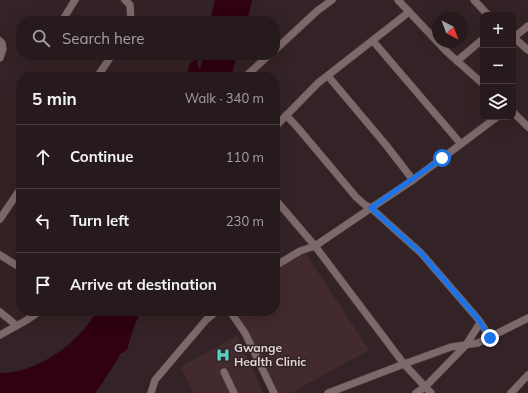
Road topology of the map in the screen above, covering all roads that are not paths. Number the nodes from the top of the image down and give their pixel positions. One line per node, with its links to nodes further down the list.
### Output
1 (75, 0): 8 (street)
2 (125, 0): 9 (street)
3 (332, 0): 16 (street)
4 (398, 0): 6 (street)
5 (474, 0): 7 (street)
6 (409, 12): 14 (street); 21 (street)
7 (485, 12)
8 (65, 16)
9 (131, 16)
10 (528, 26): 11 (street)
11 (516, 35)
12 (516, 40): 17 (street)
13 (0, 41): 18 (street)
14 (373, 41): 24 (street); 31 (street)
15 (480, 42): 21 (street)
16 (280, 45)
17 (528, 50)
18 (0, 58)
19 (109, 60): 22 (street)
20 (264, 60): 23 (street)
21 (457, 61): 25 (street)
22 (100, 72)
23 (251, 72)
24 (328, 76): 26 (street); 32 (street)
25 (480, 81)
26 (286, 115): 29 (street); 35 (street)
27 (516, 115): 30 (street)
28 (493, 120): 31 (street)
29 (280, 122)
30 (528, 127)
31 (461, 144): 32 (street)
32 (413, 180): 35 (street)
33 (16, 195): 36 (street)
34 (280, 205): 37 (street)
35 (371, 208): 37 (street); 46 (street)
36 (0, 219)
37 (315, 246): 39 (street); 51 (street)
38 (0, 255): 40 (street)
39 (280, 263)
40 (16, 265)
41 (0, 312): 47 (street)
42 (31, 316): 47 (street)
43 (211, 316): 55 (street)
44 (233, 316): 57 (street)
45 (528, 318): 49 (street)
46 (480, 323): 49 (street); 50 (street)
47 (16, 325): 48 (street)
48 (0, 335)
49 (490, 338): 50 (street)
50 (466, 345): 51 (street); 54 (street)
51 (404, 364): 54 (street); 58 (street)
52 (224, 372): 56 (street)
53 (528, 374): 61 (street)
54 (425, 387): 59 (street); 60 (street)
55 (151, 393)
56 (234, 393)
57 (274, 393)
58 (328, 393)
59 (416, 393)
60 (431, 393)
61 (511, 393)

